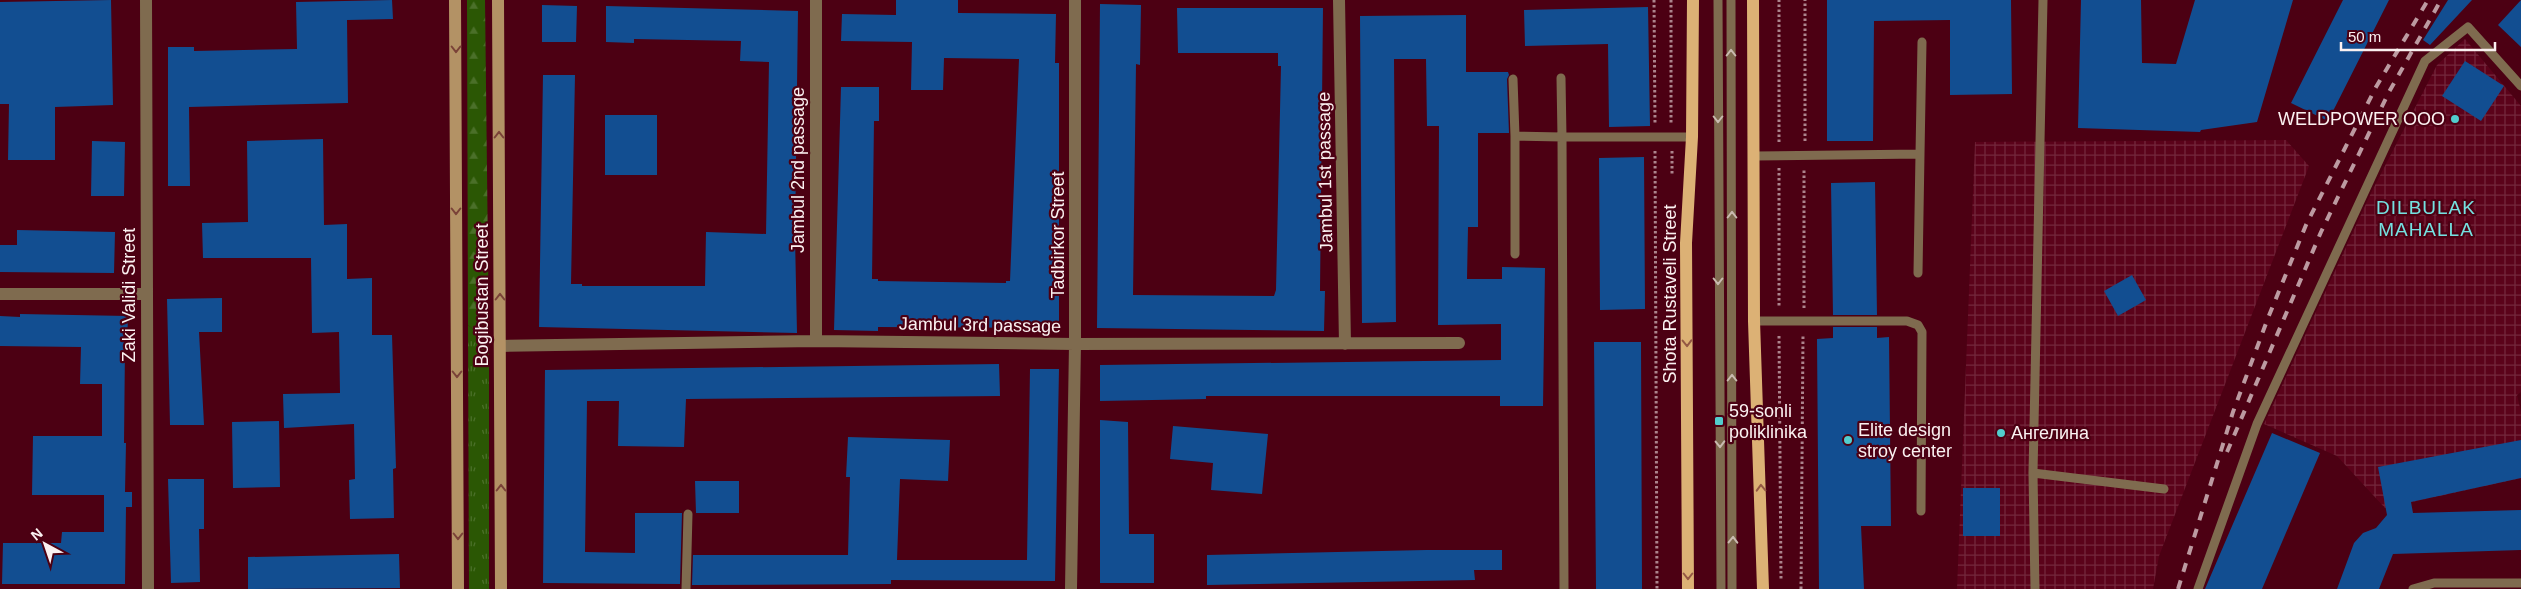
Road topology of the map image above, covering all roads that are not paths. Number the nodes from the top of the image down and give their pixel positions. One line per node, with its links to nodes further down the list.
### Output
1 (146, 0): 24 (street, Zaki Validi Street)
2 (455, 0): 37 (street, Bogibustan Street, one-way to 37)
3 (498, 0): 30 (street, Bogibustan Street, one-way to 3)
4 (816, 0): 26 (street, Jambul 2nd passage)
5 (1075, 0): 28 (street, Tadbirkor Street)
6 (1339, 0): 29 (street, Jambul 1st passage)
7 (1693, 0): 18 (main road, Shota Rustaveli Street)
8 (1718, 0): 43 (lane, one-way to 43)
9 (1731, 0): 44 (lane, one-way to 9)
10 (1753, 0): 20 (main road)
11 (2043, 0): 31 (lane)
12 (1922, 42): 19 (lane)
13 (1561, 78): 17 (lane)
14 (1513, 79): 16 (lane)
15 (2521, 86): 47 (lane)
16 (1514, 136): 17 (lane); 21 (lane)
17 (1562, 137): 18 (lane); 41 (lane)
18 (1692, 137): 42 (main road, Shota Rustaveli Street, one-way to 42)
19 (1920, 154): 20 (lane); 22 (lane)
20 (1755, 156): 25 (main road)
21 (1515, 254)
22 (1918, 273)
23 (0, 294): 24 (street)
24 (146, 294): 36 (street, Zaki Validi Street)
25 (1754, 321): 33 (lane); 45 (main road, one-way to 25)
26 (816, 341): 28 (street, Jambul 3rd passage); 30 (street, Jambul 3rd passage)
27 (1459, 343): 29 (street, Jambul 3rd passage)
28 (1075, 344): 29 (street, Jambul 3rd passage); 40 (street, Tadbirkor Street)
29 (1345, 344)
30 (500, 346): 38 (street, Bogibustan Street, one-way to 30)
31 (2033, 473): 32 (lane); 46 (lane)
32 (2164, 488)
33 (1921, 511)
34 (688, 514): 39 (lane)
35 (2521, 583): 48 (lane)
36 (148, 589)
37 (458, 589)
38 (501, 589)
39 (686, 589)
40 (1071, 589)
41 (1564, 589)
42 (1688, 589)
43 (1721, 589)
44 (1732, 589)
45 (1763, 589)
46 (2034, 589)
47 (2198, 589)
48 (2413, 589)

